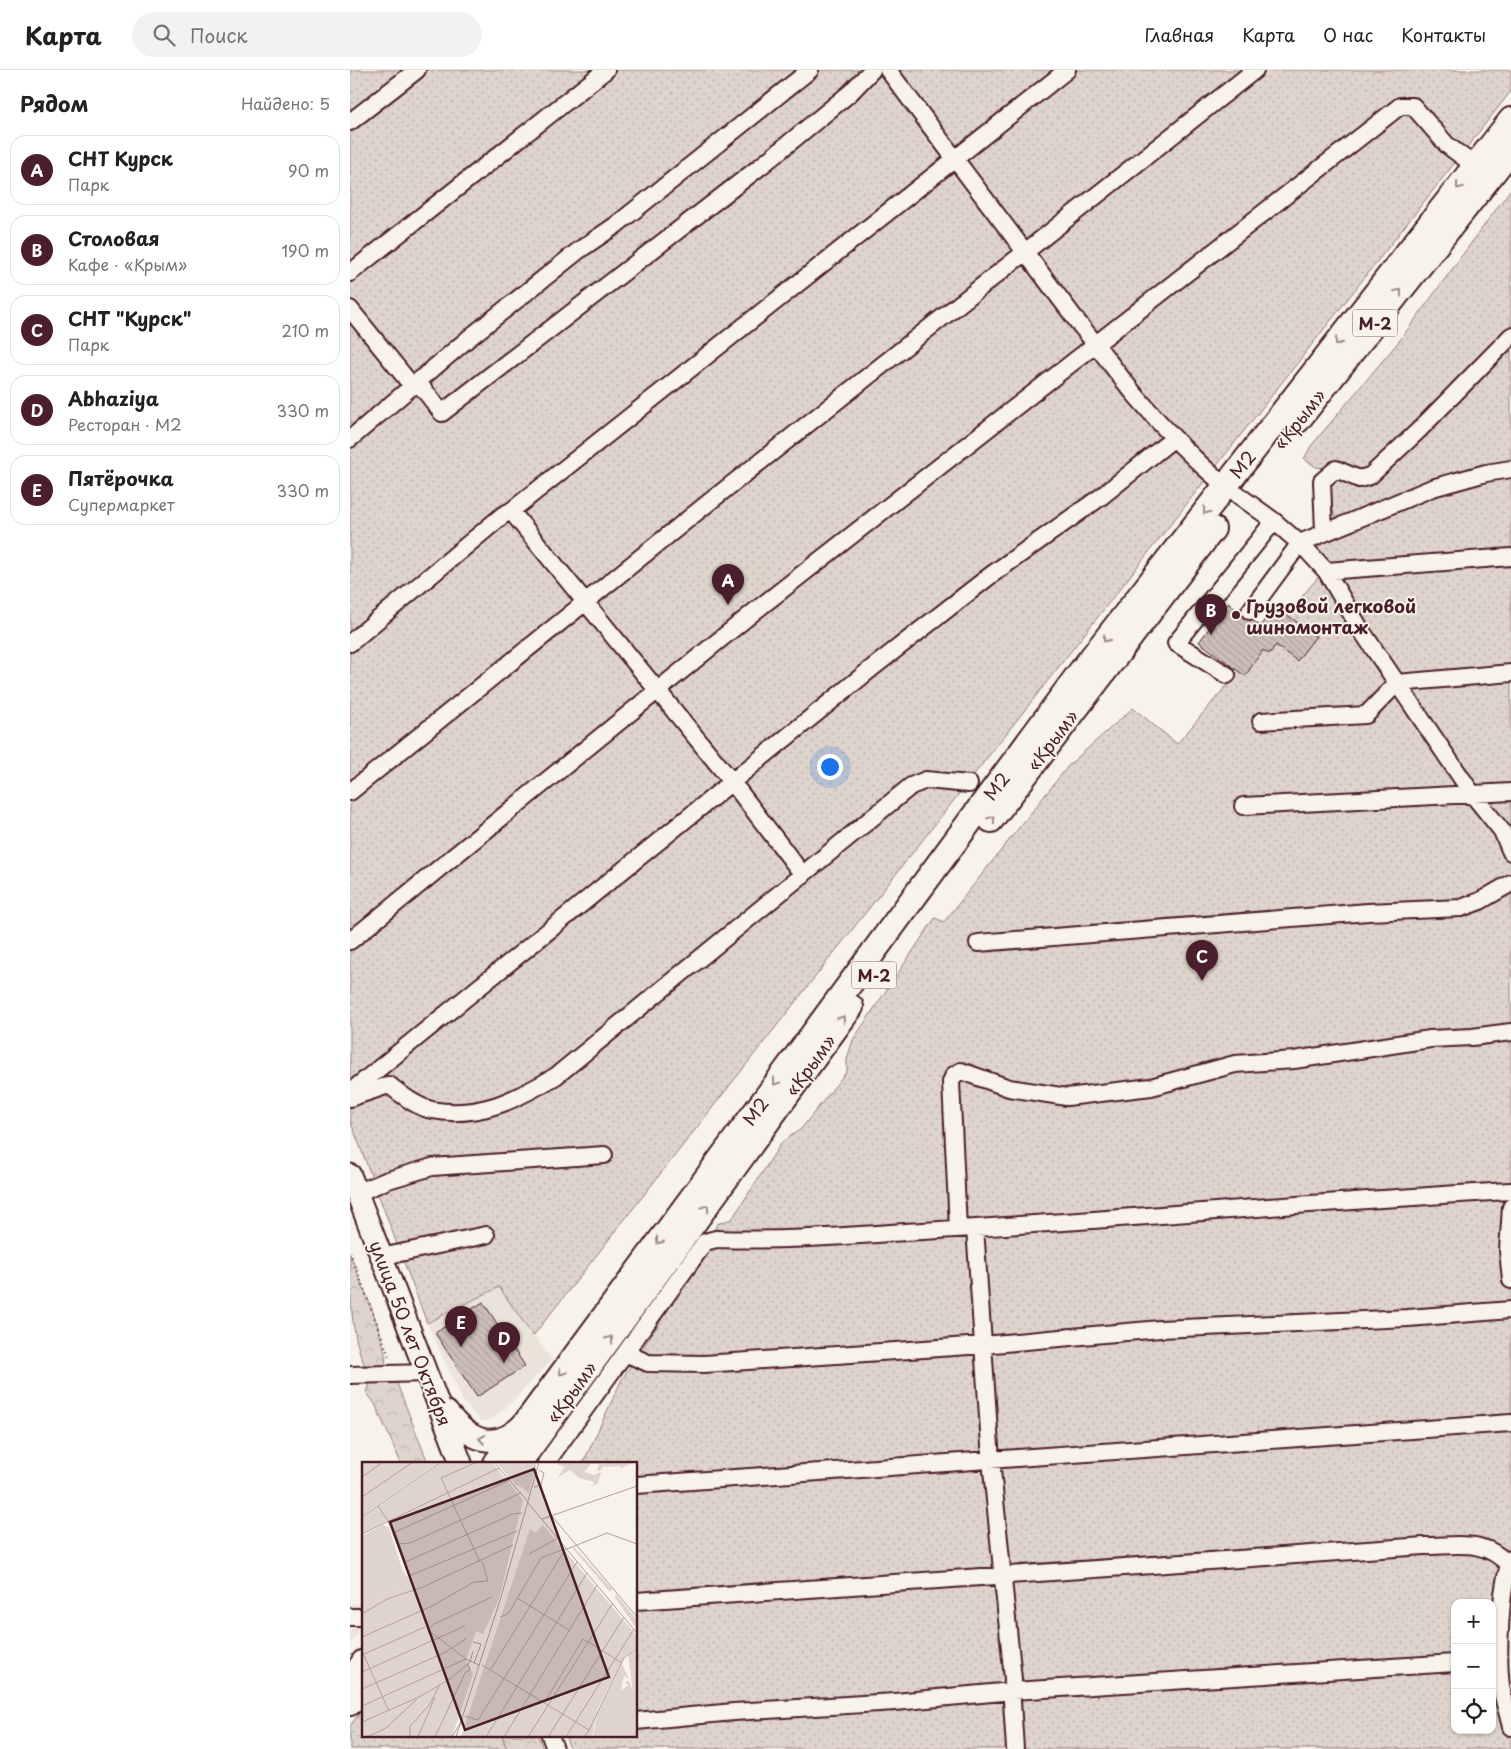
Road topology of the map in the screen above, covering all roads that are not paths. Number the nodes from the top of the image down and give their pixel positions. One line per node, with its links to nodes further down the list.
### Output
1 (416, 70): 9 (street)
2 (606, 70): 14 (street)
3 (810, 70): 18 (street)
4 (872, 70): 18 (street)
5 (888, 70): 11 (street)
6 (1066, 70): 11 (street)
7 (1255, 70): 13 (street)
8 (1511, 120): 12 (highway, М2)
9 (350, 122)
10 (1511, 150): 22 (highway, «Крым» / М-2, one-way to 10)
11 (956, 160): 13 (street); 23 (street)
12 (1476, 166): 17 (street); 22 (highway, М2, one-way to 22)
13 (1025, 252): 17 (street); 29 (street)
14 (350, 273)
15 (350, 309): 18 (street)
16 (1511, 336): 25 (street)
17 (1097, 345): 19 (street); 35 (street)
18 (415, 385): 20 (street)
19 (1174, 438): 22 (street); 37 (street)
20 (350, 439)
21 (1511, 469): 25 (street)
22 (1232, 491): 24 (street); 66 (highway, М2, one-way to 66); 71 (highway, «Крым» / М-2, one-way to 22)
23 (512, 512): 29 (street); 31 (street)
24 (1274, 520): 26 (street); 33 (street)
25 (1324, 532): 26 (street)
26 (1300, 543): 28 (street); 30 (street)
27 (1511, 557): 28 (street)
28 (1326, 571): 34 (street)
29 (585, 602): 35 (street); 39 (street)
30 (1250, 611)
31 (350, 643)
32 (1511, 673): 34 (street)
33 (1226, 675)
34 (1397, 683): 36 (street); 41 (street)
35 (656, 692): 37 (street); 46 (street)
36 (1261, 721)
37 (732, 782): 44 (street); 49 (street)
38 (969, 784): 44 (street)
39 (350, 792)
40 (1511, 792): 41 (street)
41 (1473, 796): 42 (street); 43 (street)
42 (1243, 806)
43 (1511, 852)
44 (802, 875): 50 (street)
45 (1511, 883): 47 (street)
46 (350, 941)
47 (978, 943)
48 (1511, 1032): 56 (street)
49 (350, 1092)
50 (350, 1098)
51 (604, 1155): 52 (street)
52 (354, 1184): 58 (main road, улица 50 лет Октября)
53 (1511, 1191): 55 (street)
54 (1511, 1207): 59 (street)
55 (975, 1228): 56 (street); 61 (street)
56 (958, 1229): 62 (street)
57 (486, 1235): 58 (street)
58 (381, 1257): 63 (main road, улица 50 лет Октября)
59 (1511, 1280)
60 (1511, 1310): 61 (street)
61 (984, 1345): 62 (street); 68 (street)
62 (624, 1353): 72 (street)
63 (427, 1373): 64 (street); 65 (main road, улица 50 лет Октября)
64 (350, 1375)
65 (439, 1403): 66 (main road, one-way to 65); 69 (main road, улица 50 лет Октября)
66 (525, 1422): 70 (highway, М2)
67 (1511, 1423): 68 (street)
68 (991, 1460): 73 (street); 75 (street)
69 (461, 1462)
70 (497, 1462)
71 (520, 1462)
72 (547, 1462)
73 (638, 1485)
74 (1510, 1562): 75 (street); 77 (street)
75 (1003, 1577): 76 (street); 82 (street)
76 (638, 1601)
77 (1496, 1659): 85 (street)
78 (1451, 1663): 82 (street)
79 (362, 1665): 80 (highway)
80 (350, 1682)
81 (362, 1686): 83 (highway)
82 (1012, 1691): 84 (street); 88 (street)
83 (350, 1702)
84 (638, 1721)
85 (1511, 1727)
86 (550, 1736): 87 (street)
87 (555, 1749)
88 (1015, 1749)

